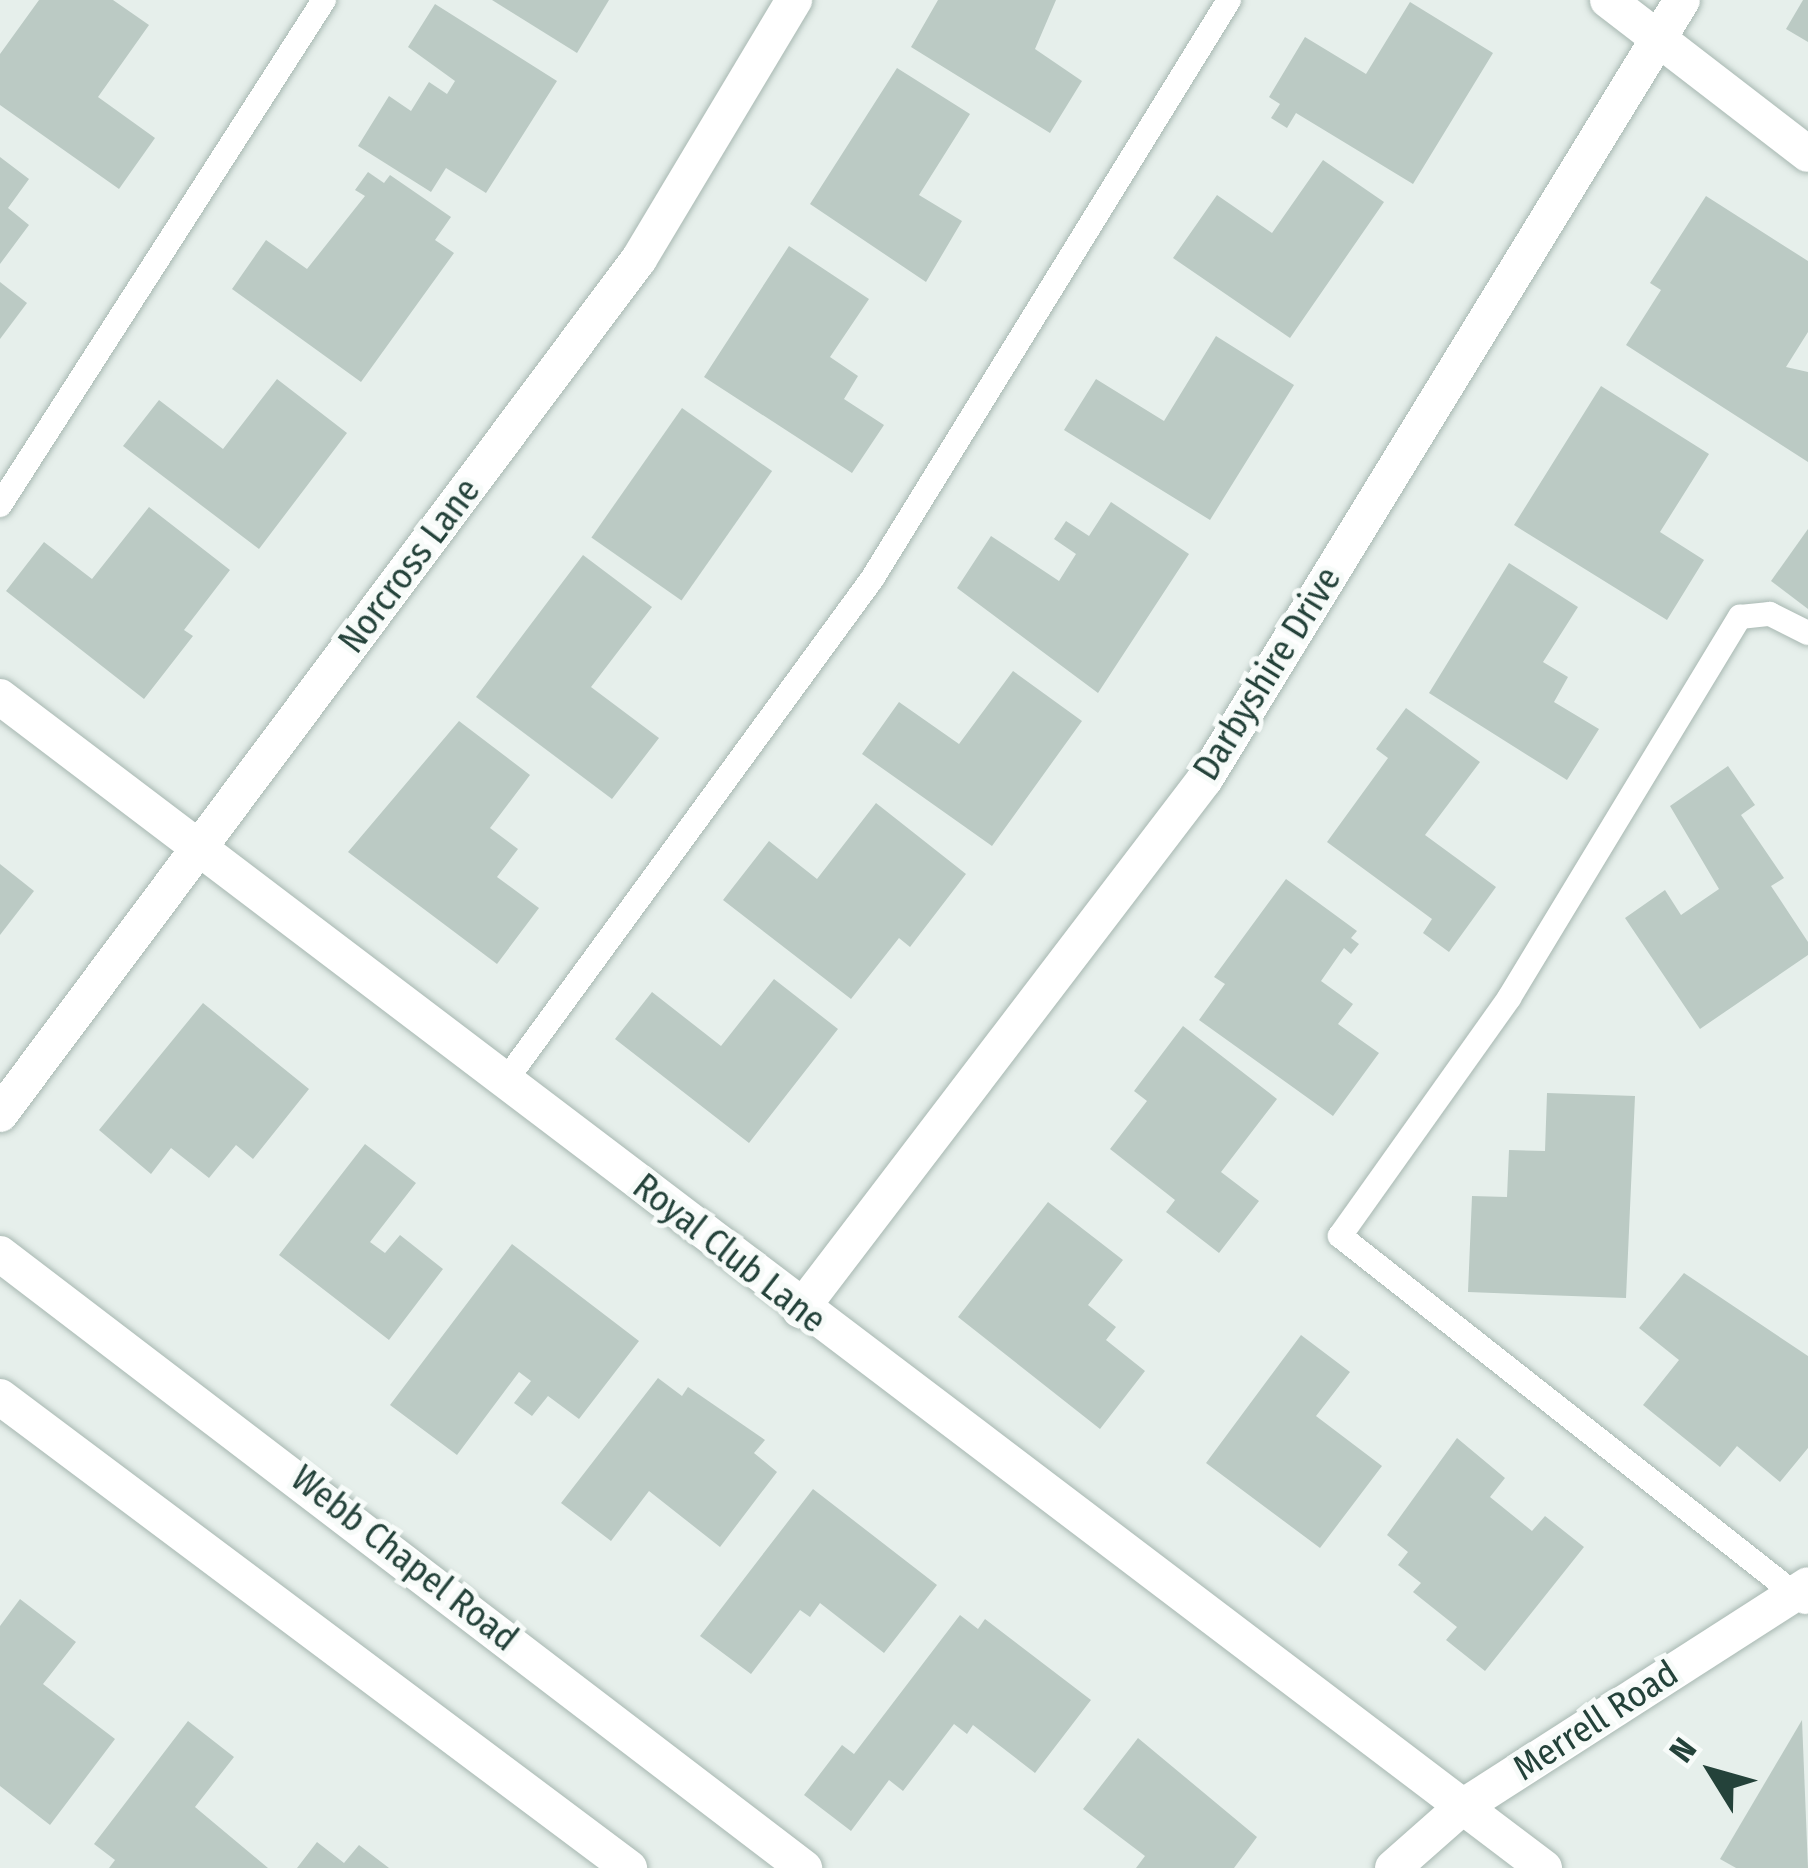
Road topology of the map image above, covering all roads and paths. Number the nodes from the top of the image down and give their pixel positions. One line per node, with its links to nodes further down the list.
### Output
1 (324, 0): 8 (lane)
2 (794, 0): 11 (street, Norcross Lane)
3 (1229, 0): 12 (lane)
4 (1608, 0): 6 (street)
5 (1682, 0): 6 (street, Darbyshire Drive)
6 (1658, 39): 7 (street); 15 (street, Darbyshire Drive)
7 (1808, 154)
8 (0, 505)
9 (1808, 633): 17 (lane)
10 (0, 697): 11 (street, Royal Club Lane)
11 (198, 852): 12 (street, Royal Club Lane); 13 (street, Norcross Lane)
12 (506, 1080): 15 (street, Royal Club Lane)
13 (0, 1114)
14 (0, 1254): 20 (street, Webb Chapel Road)
15 (800, 1310): 18 (street, Royal Club Lane)
16 (0, 1397): 19 (street)
17 (1803, 1594): 18 (street, Merrell Road)
18 (1461, 1808): 21 (street, Merrell Road); 22 (street, Royal Club Lane)
19 (629, 1868)
20 (804, 1868)
21 (1394, 1868)
22 (1544, 1868)

